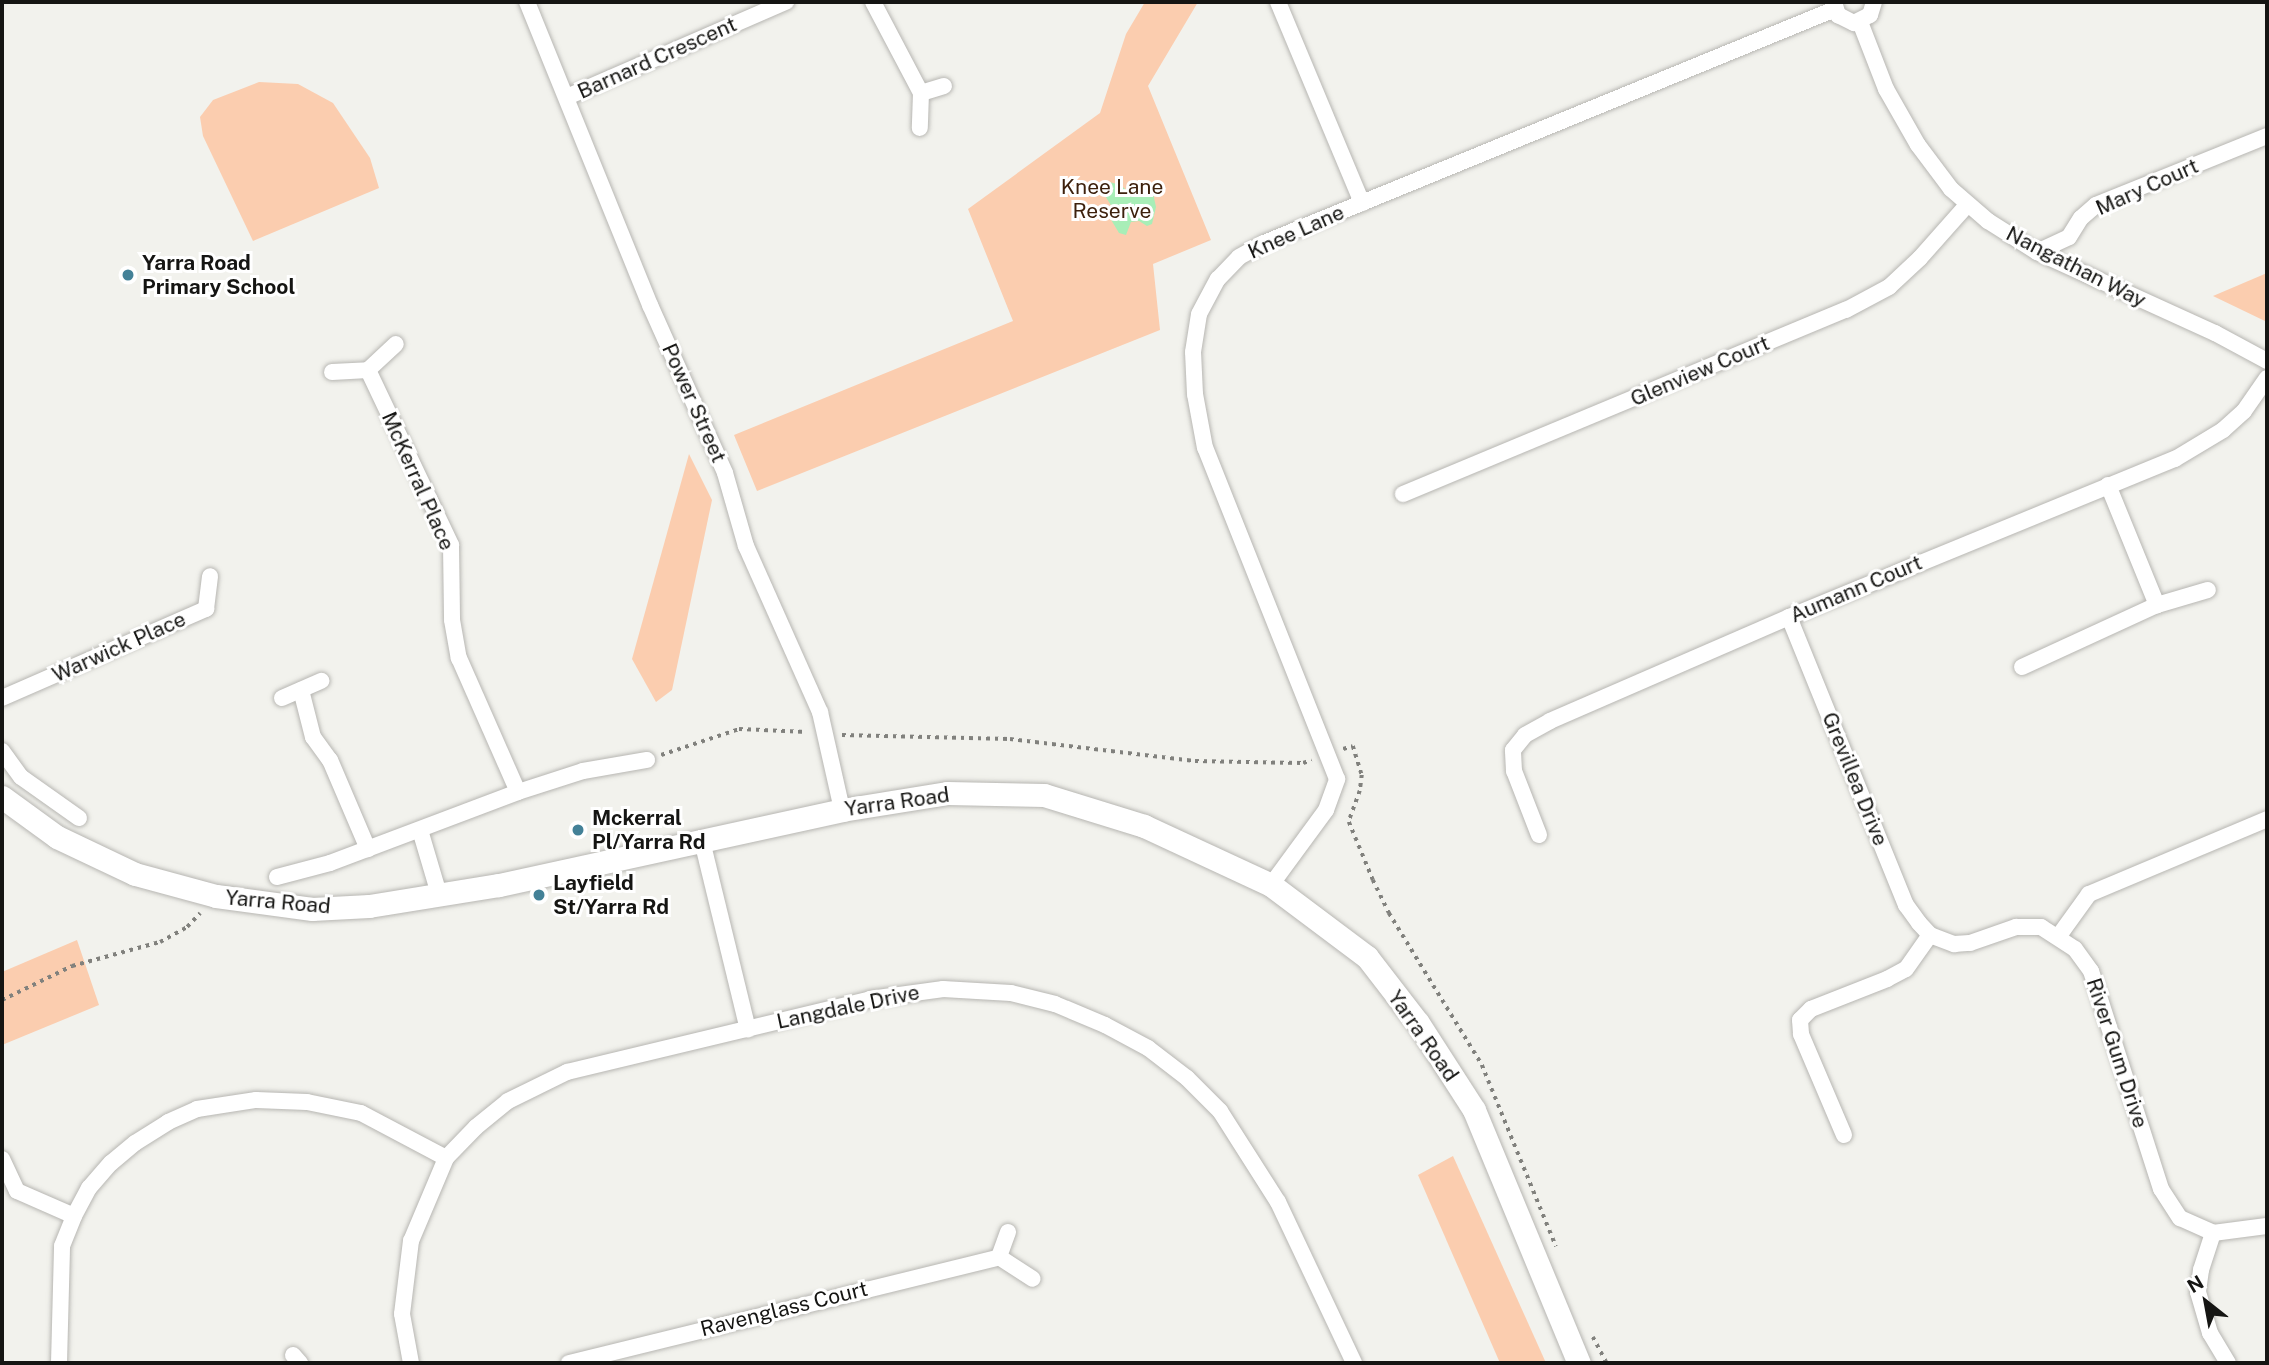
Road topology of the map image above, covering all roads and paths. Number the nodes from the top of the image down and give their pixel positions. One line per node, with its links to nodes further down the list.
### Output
1 (527, 2): 10 (street, Power Street)
2 (786, 2): 10 (street, Barnard Crescent)
3 (873, 2): 9 (street)
4 (1278, 2): 13 (street)
5 (1874, 2): 7 (street)
6 (1835, 5): 7 (street); 13 (street, Knee Lane)
7 (1860, 22): 14 (street, Nangathan Way)
8 (944, 86): 9 (street)
9 (921, 93): 11 (street)
10 (567, 97): 32 (street, Power Street)
11 (920, 128)
12 (2267, 136): 15 (street, Mary Court)
13 (1362, 203): 34 (street, Knee Lane)
14 (1968, 204): 15 (street, Nangathan Way); 22 (street, Glenview Court)
15 (2037, 252): 17 (street, Nangathan Way)
16 (396, 344): 18 (street)
17 (2267, 361)
18 (368, 370): 19 (street); 36 (street, McKerral Place)
19 (332, 372)
20 (2267, 377): 21 (street, Aumann Court)
21 (2108, 485): 25 (street); 26 (street, Aumann Court)
22 (1403, 494)
23 (210, 576): 30 (street, Warwick Place)
24 (2208, 590): 25 (street)
25 (2157, 605): 27 (street)
26 (1789, 617): 42 (street, Aumann Court); 49 (street, Grevillea Drive)
27 (2022, 667)
28 (321, 681): 29 (street)
29 (301, 690): 31 (street); 44 (street)
30 (2, 698)
31 (282, 698)
32 (825, 733): 34 (path); 35 (path); 38 (street, Power Street)
33 (2, 751): 39 (street)
34 (1328, 754): 46 (street, Knee Lane); 61 (path)
35 (647, 760): 36 (street)
36 (517, 792): 41 (street)
37 (2, 797): 48 (main road, Yarra Road)
38 (842, 810): 43 (main road, Yarra Road); 46 (main road, Yarra Road)
39 (79, 818)
40 (2267, 819): 50 (street)
41 (421, 830): 44 (street); 47 (street)
42 (1539, 835)
43 (702, 841): 47 (main road, Yarra Road); 52 (street)
44 (368, 849): 45 (street)
45 (277, 877)
46 (1271, 885): 69 (main road, Yarra Road)
47 (439, 894): 48 (main road, Yarra Road)
48 (216, 896): 51 (path)
49 (1930, 935): 50 (street, River Gum Drive); 53 (street)
50 (2058, 936): 60 (street, River Gum Drive)
51 (2, 1000)
52 (748, 1029): 54 (street, Langdale Drive); 68 (street, Langdale Drive)
53 (1844, 1135)
54 (446, 1158): 57 (street); 65 (street, Langdale Drive)
55 (2, 1159): 56 (street)
56 (9, 1194): 57 (street)
57 (74, 1216): 66 (street)
58 (2267, 1226): 60 (street)
59 (1007, 1231): 62 (street)
60 (2213, 1233): 71 (street)
61 (1556, 1247)
62 (999, 1257): 63 (street); 67 (street, Ravenglass Court)
63 (1033, 1279)
64 (1589, 1328): 70 (path)
65 (405, 1362)
66 (59, 1363)
67 (569, 1363)
68 (1354, 1363)
69 (1579, 1363)
70 (1607, 1363)
71 (2228, 1363)

